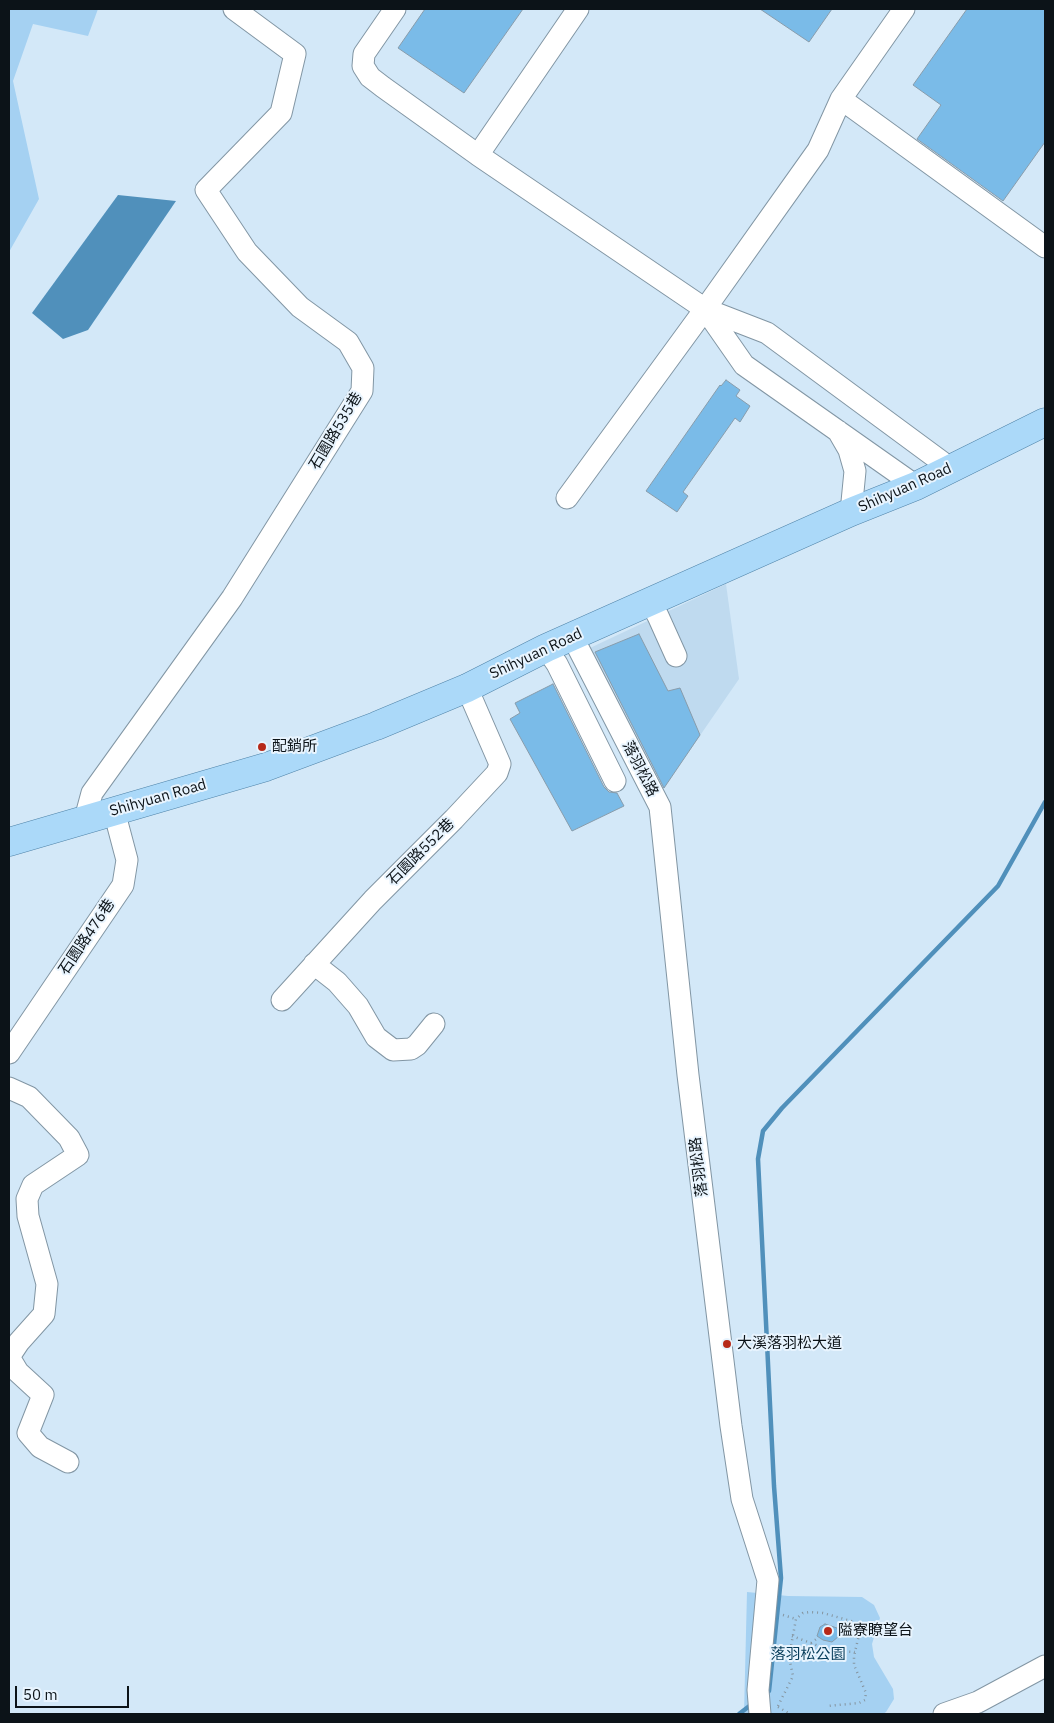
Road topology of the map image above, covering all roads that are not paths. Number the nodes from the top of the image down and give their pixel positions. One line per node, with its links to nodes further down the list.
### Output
1 (234, 9): 22 (street, 石園路535巷)
2 (395, 9): 6 (street)
3 (578, 9): 6 (street)
4 (904, 9): 5 (street)
5 (842, 99): 7 (street); 8 (street)
6 (478, 155): 8 (street)
7 (1045, 246)
8 (705, 309): 10 (street); 11 (street); 13 (street)
9 (1045, 422): 11 (main road, Shihyuan Road)
10 (838, 431): 12 (street); 14 (street)
11 (950, 468): 12 (main road, Shihyuan Road)
12 (916, 486): 14 (main road, Shihyuan Road)
13 (567, 498)
14 (851, 512): 15 (main road, Shihyuan Road)
15 (650, 602): 16 (main road, Shihyuan Road); 18 (street)
16 (572, 636): 17 (main road, Shihyuan Road); 32 (street, 落羽松路)
17 (546, 648): 19 (main road, Shihyuan Road); 20 (street)
18 (676, 656)
19 (466, 688): 21 (main road, Shihyuan Road); 24 (street, 石園路552巷)
20 (615, 781)
21 (114, 811): 22 (main road, Shihyuan Road); 27 (street, 石園路476巷)
22 (85, 820): 23 (main road, Shihyuan Road)
23 (9, 842)
24 (314, 964): 25 (street, 石園路552巷); 26 (street)
25 (282, 1000)
26 (434, 1024)
27 (9, 1052)
28 (9, 1088): 29 (street)
29 (9, 1357): 30 (street)
30 (68, 1462)
31 (1045, 1666): 33 (street)
32 (766, 1707)
33 (944, 1714)

